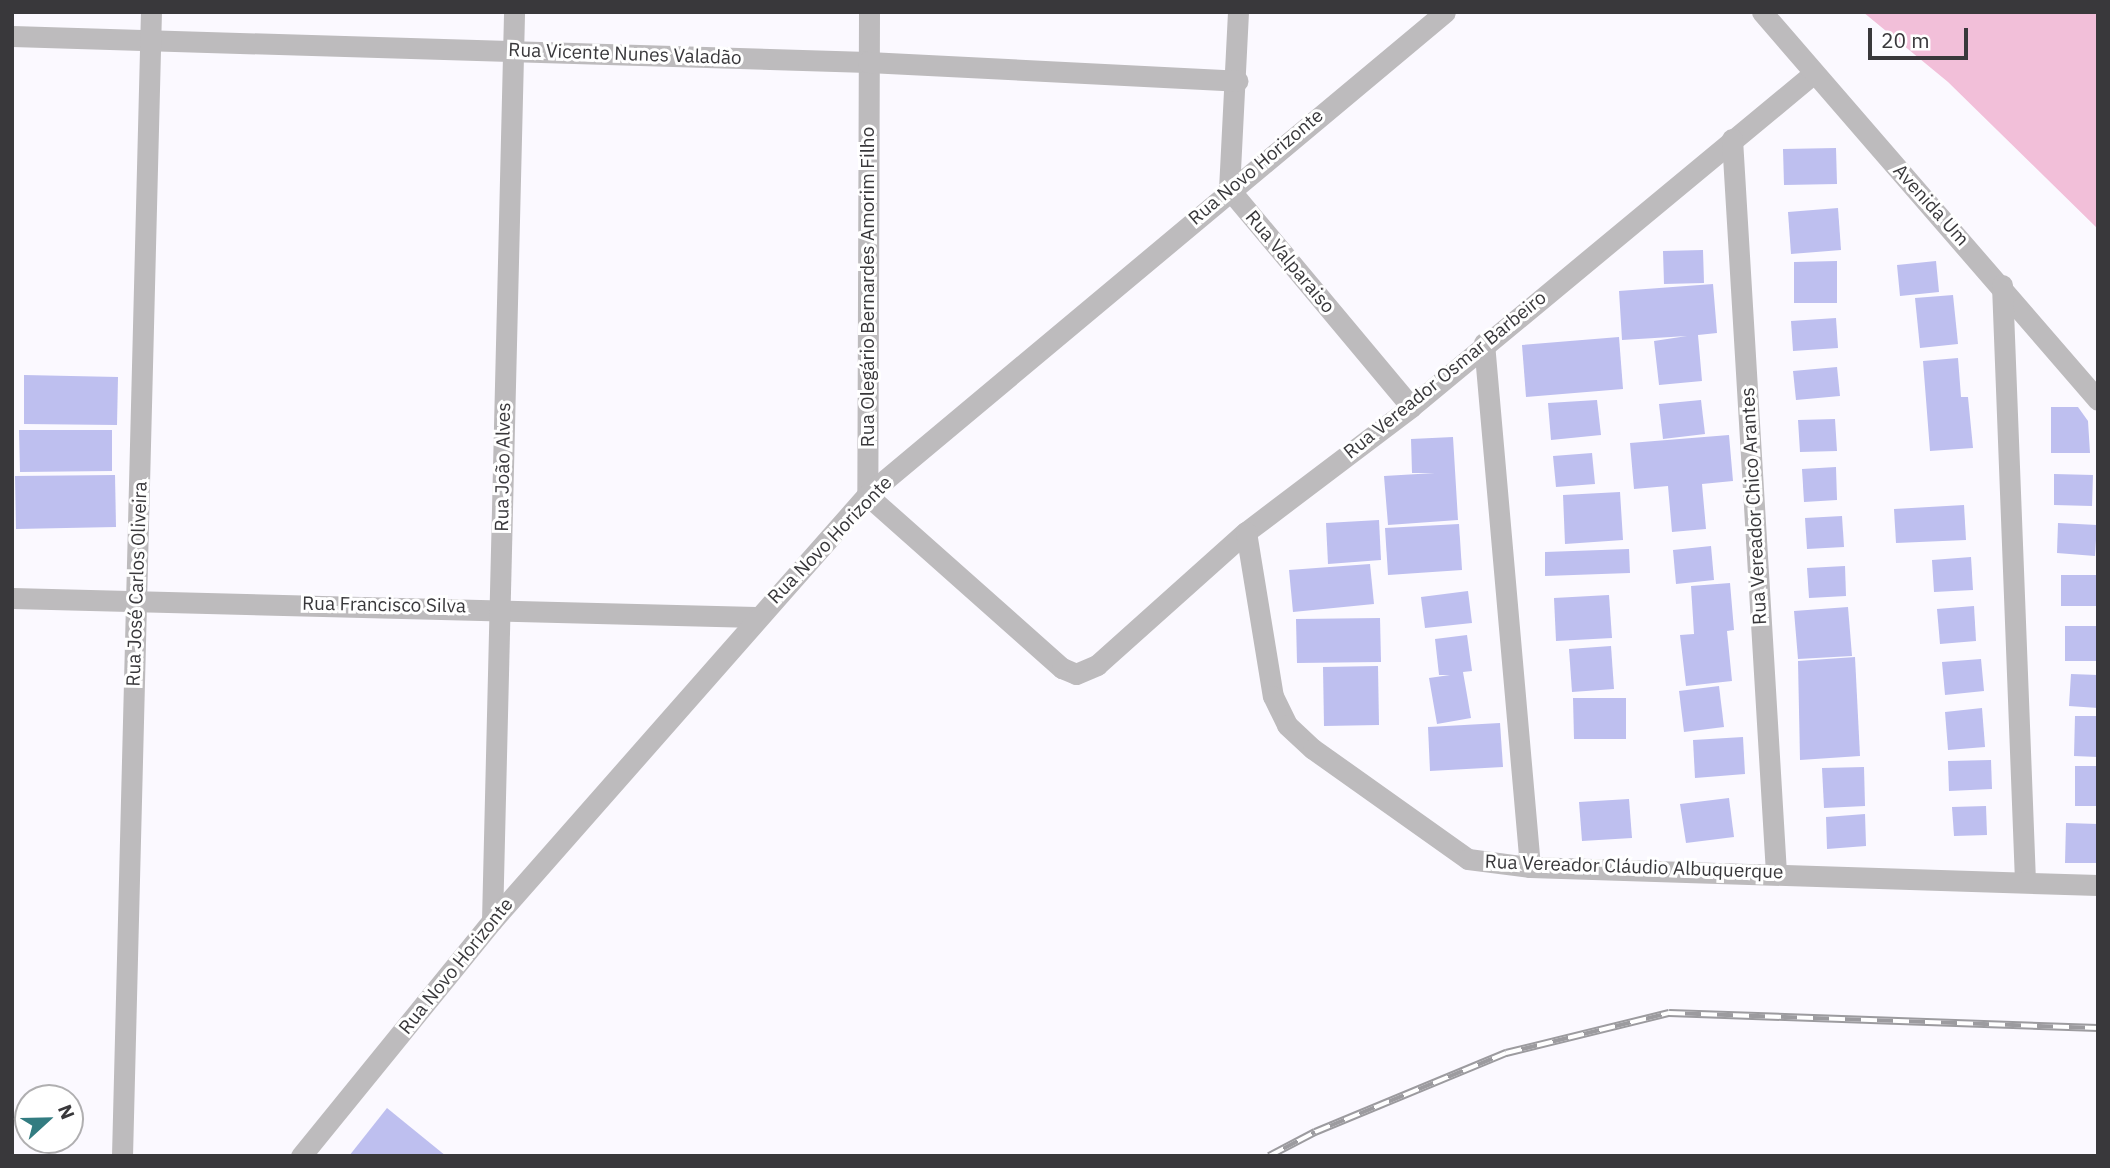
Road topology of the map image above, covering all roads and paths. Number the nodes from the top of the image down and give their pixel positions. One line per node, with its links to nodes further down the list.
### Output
1 (151, 12): 8 (street, Rua José Carlos Oliveira)
2 (514, 12): 9 (street, Rua João Alves)
3 (869, 12): 10 (street, Rua Olegário Bernardes Amorim Filho)
4 (1238, 12): 12 (street)
5 (1446, 12): 14 (street, Rua Novo Horizonte)
6 (1762, 12): 11 (street, Avenida Um)
7 (12, 36): 8 (street, Rua Vicente Nunes Valadão)
8 (151, 41): 9 (street, Rua Vicente Nunes Valadão); 22 (street, Rua José Carlos Oliveira)
9 (513, 51): 10 (street, Rua Vicente Nunes Valadão); 23 (street, Rua João Alves)
10 (868, 62): 12 (street, Rua Vicente Nunes Valadão); 19 (street, Rua Olegário Bernardes Amorim Filho)
11 (1814, 73): 13 (street, Rua Vereador Osmar Barbeiro); 15 (street, Avenida Um)
12 (1238, 81): 14 (street)
13 (1732, 139): 16 (street, Rua Vereador Osmar Barbeiro); 26 (street, Rua Vereador Chico Arantes)
14 (1229, 189): 18 (street, Rua Valparaiso); 19 (street, Rua Novo Horizonte)
15 (2002, 285): 17 (street, Avenida Um); 27 (street)
16 (1484, 343): 18 (street, Rua Vereador Osmar Barbeiro); 25 (street)
17 (2098, 400)
18 (1411, 407): 20 (street, Rua Vereador Osmar Barbeiro)
19 (867, 495): 20 (street, Rua Vereador Osmar Barbeiro); 24 (street, Rua Novo Horizonte)
20 (1246, 532): 25 (street, Rua Vereador Cláudio Albuquerque)
21 (12, 598): 22 (street, Rua Francisco Silva)
22 (136, 600): 23 (street, Rua Francisco Silva); 30 (street, Rua José Carlos Oliveira)
23 (499, 608): 24 (street, Rua Francisco Silva); 29 (street, Rua João Alves)
24 (757, 617): 29 (street, Rua Novo Horizonte)
25 (1530, 867): 26 (street, Rua Vereador Cláudio Albuquerque)
26 (1776, 873): 27 (street, Rua Vereador Cláudio Albuquerque)
27 (2025, 882): 28 (street, Rua Vereador Cláudio Albuquerque)
28 (2098, 885)
29 (492, 921): 31 (street, Rua Novo Horizonte)
30 (122, 1156)
31 (302, 1156)

